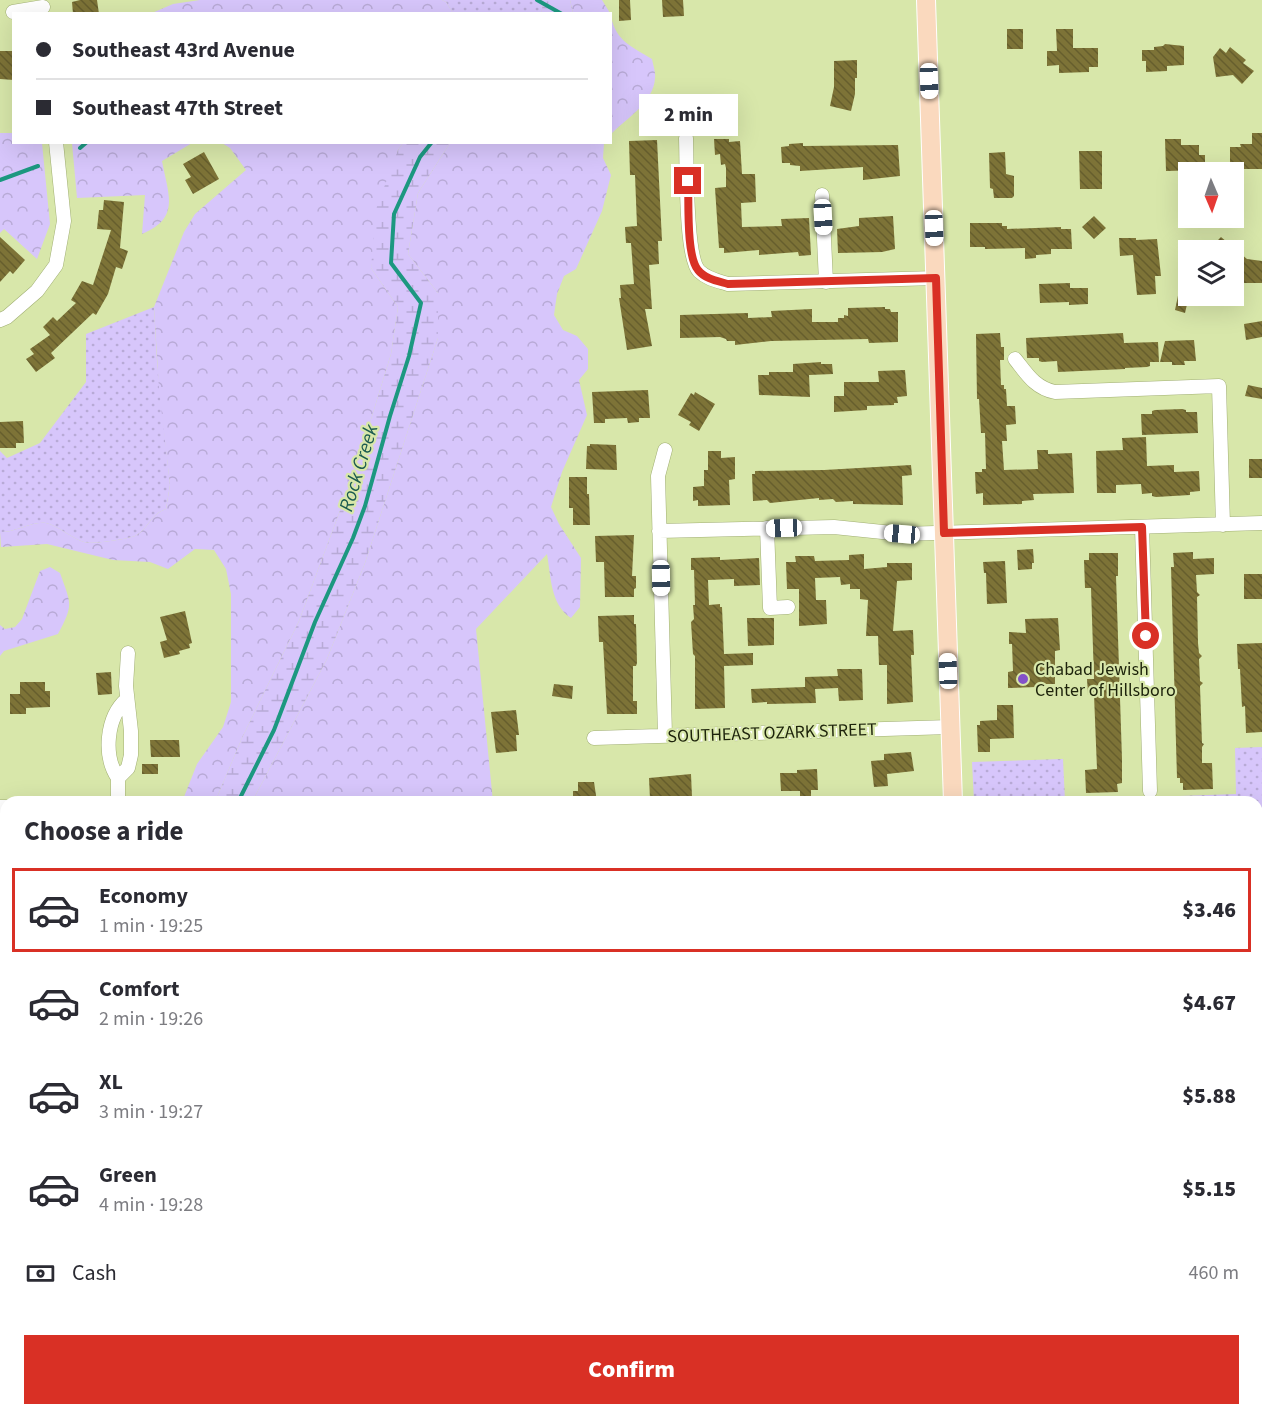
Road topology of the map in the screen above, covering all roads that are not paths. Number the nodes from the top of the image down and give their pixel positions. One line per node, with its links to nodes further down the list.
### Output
1 (926, 0): 7 (main road)
2 (43, 7): 3 (street)
3 (13, 12)
4 (686, 138): 8 (street)
5 (56, 144): 9 (street)
6 (822, 195): 8 (street)
7 (936, 278): 8 (street); 17 (main road)
8 (826, 282)
9 (0, 320)
10 (1015, 359): 13 (street)
11 (665, 450): 16 (street)
12 (1262, 524): 13 (street)
13 (1223, 525): 14 (street)
14 (1142, 527): 17 (street); 25 (street)
15 (767, 528): 16 (street); 17 (street); 18 (street)
16 (659, 531): 22 (street)
17 (944, 533): 21 (main road)
18 (788, 608)
19 (128, 653): 20 (street)
20 (128, 699): 24 (street); 24 (street)
21 (950, 727): 22 (street, SOUTHEAST OZARK STREET); 27 (main road)
22 (665, 735): 23 (street, SOUTHEAST OZARK STREET)
23 (594, 738)
24 (118, 778): 26 (street)
25 (1150, 791)
26 (118, 796)
27 (953, 796)

